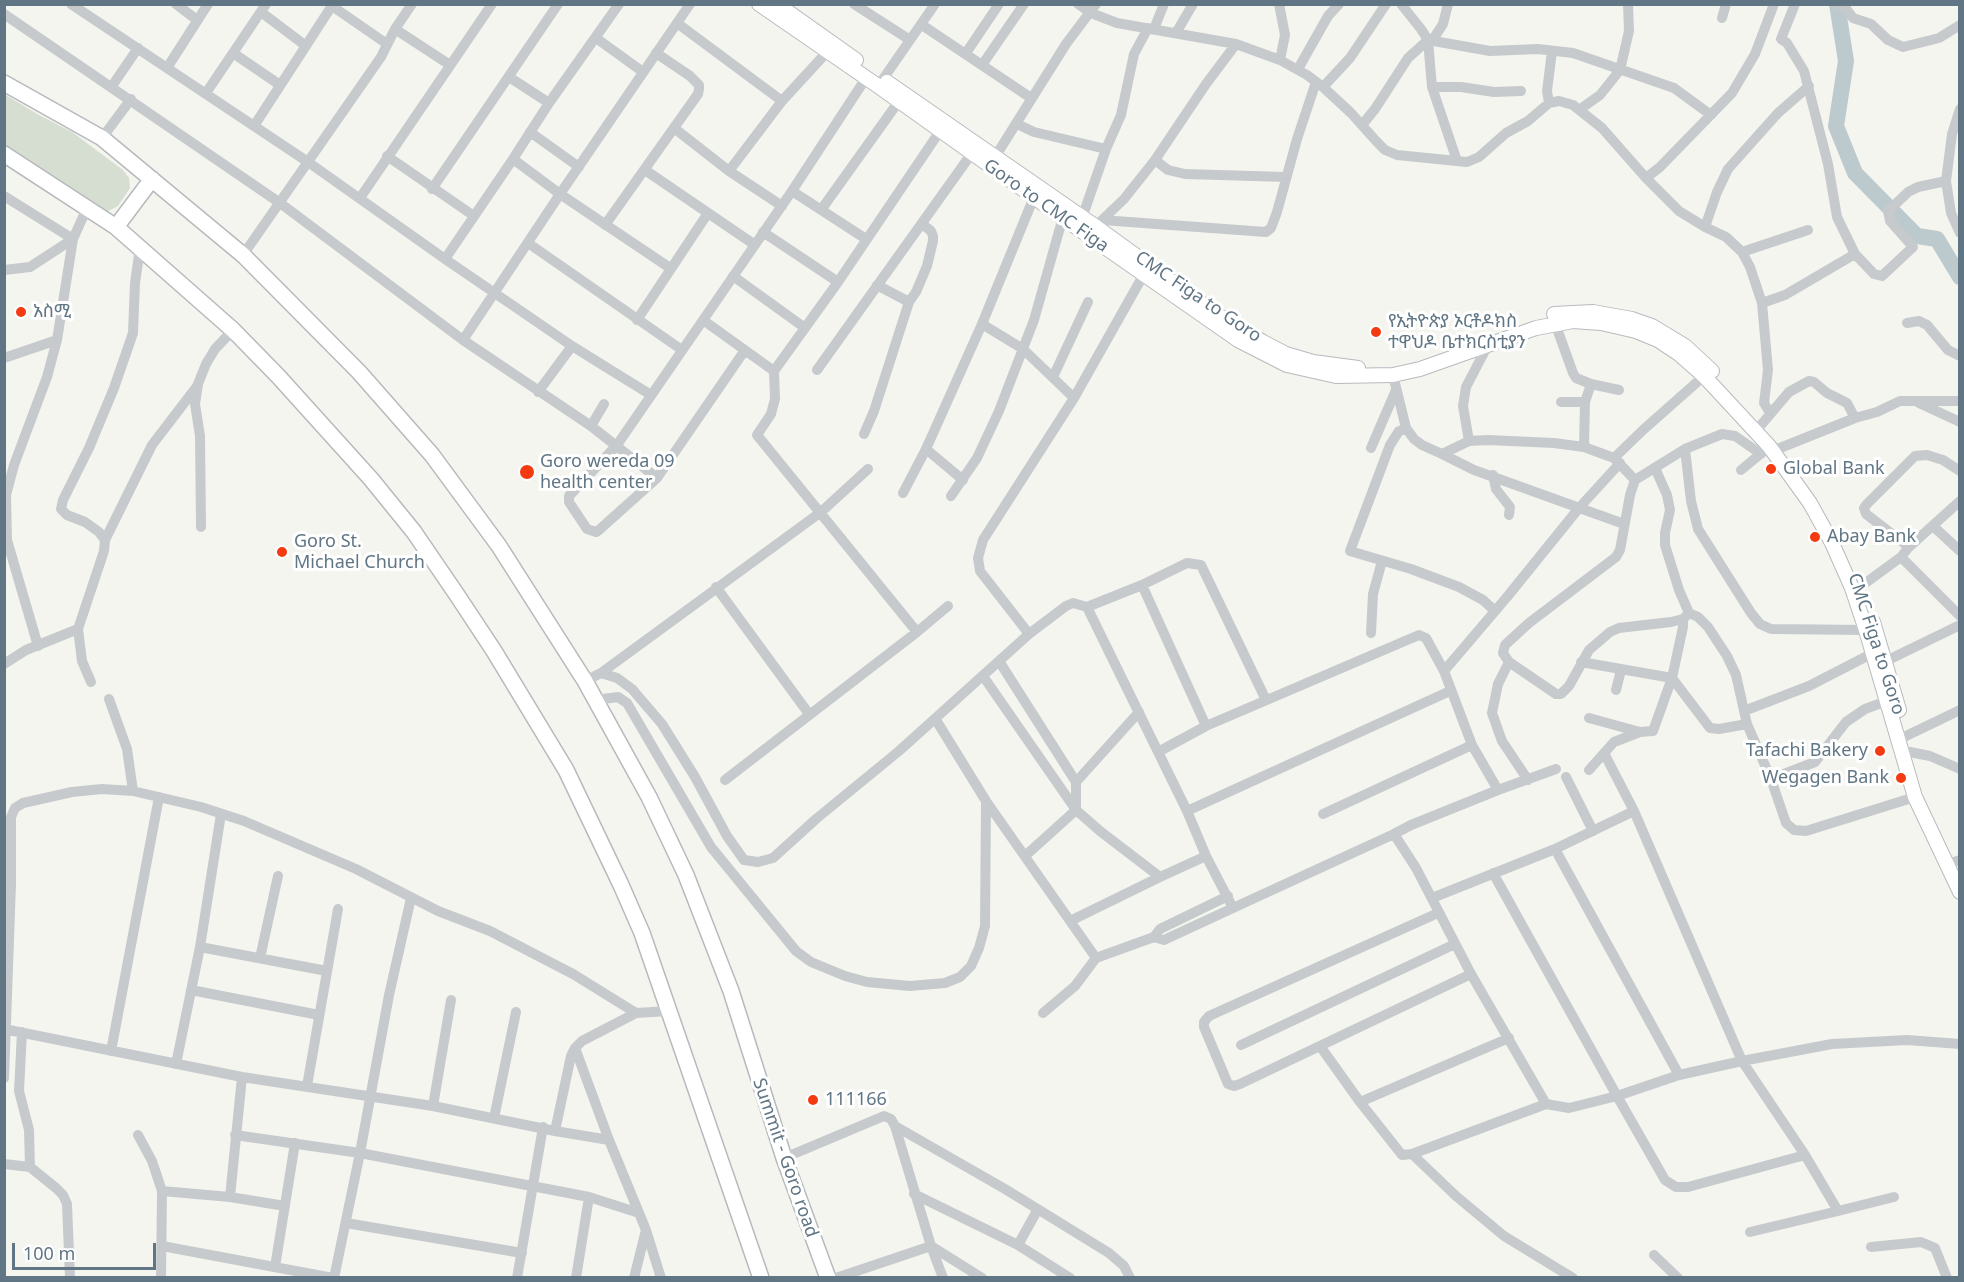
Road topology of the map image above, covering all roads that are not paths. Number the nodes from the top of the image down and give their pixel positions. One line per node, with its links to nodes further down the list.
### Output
1 (71, 4): 46 (street)
2 (176, 4): 33 (street)
3 (208, 4): 33 (street)
4 (412, 4): 38 (street)
5 (492, 4): 53 (street)
6 (558, 4): 59 (street)
7 (619, 4): 40 (street)
8 (690, 4): 34 (street)
9 (759, 4): 48 (main road, Goro to CMC Figa)
10 (854, 4): 41 (street)
11 (935, 4): 35 (street)
12 (999, 4): 51 (street)
13 (1024, 4): 54 (street)
14 (1078, 4): 30 (street)
15 (1164, 4): 37 (street)
16 (1193, 4): 39 (street)
17 (1279, 4): 52 (street)
18 (1339, 4): 56 (street)
19 (1386, 4): 63 (street)
20 (1401, 4): 42 (street)
21 (1448, 4): 42 (street)
22 (1628, 4): 57 (street)
23 (1726, 4): 32 (street)
24 (1774, 4): 78 (street)
25 (1794, 4): 66 (street)
26 (333, 5): 43 (street); 45 (street)
27 (1840, 5): 36 (street)
28 (783, 6): 61 (main road, CMC Figa to Goro)
29 (263, 8): 45 (street); 49 (street)
30 (1093, 9): 37 (street); 70 (street)
31 (4, 14): 64 (street)
32 (1722, 18)
33 (197, 20): 55 (street)
34 (677, 23): 50 (street); 72 (street)
35 (922, 25): 41 (street); 51 (street)
36 (1959, 26)
37 (1151, 28): 39 (street); 86 (street)
38 (395, 29): 43 (street); 53 (street)
39 (1176, 33): 44 (street)
40 (596, 38): 58 (street); 74 (street)
41 (910, 40): 61 (street)
42 (1430, 40): 47 (street); 67 (street); 80 (street)
43 (387, 44): 94 (street)
44 (1236, 44): 52 (street); 92 (street)
45 (306, 46): 65 (street)
46 (138, 48): 55 (street); 64 (street)
47 (1552, 51): 57 (street); 75 (street)
48 (827, 52): 60 (main road, Goro to CMC Figa); 72 (street)
49 (233, 53): 65 (street); 69 (street)
50 (656, 53): 58 (street); 82 (street)
51 (966, 53): 54 (street)
52 (1280, 60): 56 (street)
53 (450, 65): 89 (street)
54 (982, 65): 70 (street)
55 (167, 68): 69 (street)
56 (1298, 69): 63 (street)
57 (1620, 70): 77 (street); 78 (street)
58 (643, 72): 95 (street)
59 (508, 77): 74 (street); 102 (street)
60 (866, 78): 73 (main road, Goro to CMC Figa); 103 (street)
61 (883, 80): 90 (main road, CMC Figa to Goro)
62 (4, 83): 85 (highway, Summit - Goro road)
63 (1320, 84): 80 (street); 98 (street)
64 (111, 86): 71 (street)
65 (280, 86): 81 (street)
66 (1809, 86): 120 (street); 130 (street)
67 (1432, 87): 68 (street); 93 (street)
68 (1521, 91)
69 (206, 93): 81 (street)
70 (1031, 98): 79 (street)
71 (131, 99): 85 (street); 108 (street)
72 (782, 101): 97 (street)
73 (899, 101): 83 (main road, Goro to CMC Figa); 111 (street)
74 (549, 103): 84 (street)
75 (1549, 103): 77 (street); 93 (street)
76 (1959, 109): 101 (street)
77 (1579, 110): 100 (street)
78 (1711, 115): 100 (street)
79 (1017, 124): 86 (street); 90 (street)
80 (1362, 125): 93 (street)
81 (254, 126): 94 (street)
82 (674, 128): 96 (street); 97 (street)
83 (940, 130): 87 (main road, Goro to CMC Figa); 125 (street)
84 (530, 132): 91 (street); 95 (street)
85 (102, 138): 99 (highway, Summit - Goro road)
86 (1106, 149): 115 (street)
87 (972, 153): 106 (main road, Goro to CMC Figa); 116 (street)
88 (4, 154): 110 (highway)
89 (387, 156): 102 (street); 107 (street)
90 (995, 157): 115 (main road, CMC Figa to Goro)
91 (513, 159): 104 (street); 113 (street)
92 (1155, 160): 98 (street); 119 (street)
93 (1457, 161)
94 (308, 162): 107 (street); 108 (street)
95 (579, 167): 104 (street)
96 (645, 170): 112 (street); 117 (street)
97 (729, 171): 109 (street)
98 (1286, 177): 119 (street)
99 (152, 178): 118 (highway); 131 (highway, Summit - Goro road)
100 (1646, 178): 120 (street)
101 (1946, 181): 123 (street); 130 (street)
102 (432, 189): 113 (street)
103 (792, 191): 109 (street); 111 (street)
104 (560, 194): 117 (street); 126 (street)
105 (4, 196): 124 (street)
106 (1034, 197): 114 (main road, Goro to CMC Figa); 147 (street)
107 (360, 198): 132 (street)
108 (280, 203): 131 (street); 151 (street)
109 (782, 206): 122 (street)
110 (87, 208): 118 (highway); 124 (street)
111 (821, 210): 125 (street)
112 (708, 213): 127 (street); 133 (street)
113 (474, 216): 132 (street)
114 (1063, 217): 119 (main road, Goro to CMC Figa); 154 (street)
115 (1082, 218): 119 (main road, CMC Figa to Goro)
116 (922, 224): 138 (street); 140 (street)
117 (605, 225): 133 (street)
118 (116, 226): 128 (highway)
119 (1095, 227): 135 (main road, Goro to CMC Figa); 179 (main road, CMC Figa to Goro)
120 (1705, 227): 129 (street)
121 (1808, 230): 129 (street)
122 (763, 232): 127 (street); 137 (street)
123 (1959, 233)
124 (73, 239): 134 (street); 150 (street)
125 (866, 239): 137 (street)
126 (528, 243): 139 (street); 143 (street)
127 (754, 245): 136 (street)
128 (140, 248): 149 (highway); 209 (street)
129 (1742, 252): 142 (street)
130 (1855, 254): 142 (street)
131 (243, 255): 240 (highway, Summit - Goro road)
132 (445, 259): 139 (street)
133 (670, 268): 143 (street)
134 (4, 270)
135 (1144, 274): 161 (main road, Goro to CMC Figa); 170 (street)
136 (733, 276): 144 (street); 148 (street)
137 (838, 282): 148 (street)
138 (877, 285): 140 (street); 159 (street)
139 (495, 293): 151 (street); 153 (street)
140 (909, 302): 182 (street)
141 (1088, 302): 163 (street)
142 (1762, 303): 176 (street)
143 (637, 320): 155 (street)
144 (703, 320): 155 (street); 156 (street)
145 (1555, 323): 152 (main road, Goro to CMC Figa); 162 (main road, Goro to CMC Figa); 165 (street)
146 (1907, 323): 157 (street)
147 (982, 324): 154 (street); 187 (street)
148 (805, 328): 160 (street)
149 (233, 330): 164 (street); 306 (highway)
150 (57, 340): 158 (street); 228 (street)
151 (463, 340): 168 (street)
152 (1488, 345): 161 (main road, Goro to CMC Figa); 183 (street)
153 (572, 346): 168 (street); 169 (street)
154 (1023, 349): 163 (street); 198 (street)
155 (682, 350): 169 (street)
156 (745, 350): 160 (street); 197 (street)
157 (1959, 356)
158 (4, 358)
159 (817, 370)
160 (774, 371): 204 (street)
161 (1393, 375): 166 (street)
162 (1704, 376): 179 (main road, Goro to CMC Figa); 191 (street)
163 (1053, 377): 170 (street)
164 (198, 384): 207 (street); 209 (street)
165 (1591, 384): 167 (street); 174 (street)
166 (1396, 390): 181 (street); 186 (street)
167 (1619, 390)
168 (538, 392): 180 (street)
169 (651, 395): 184 (street)
170 (1074, 398): 227 (street)
171 (1914, 400): 172 (street); 177 (street); 178 (street)
172 (1959, 401)
173 (1561, 402): 174 (street)
174 (1585, 402): 185 (street)
175 (604, 404): 180 (street)
176 (1770, 413): 177 (street); 179 (street)
177 (1855, 418): 189 (street)
178 (1959, 422)
179 (1757, 425): 189 (main road, CMC Figa to Goro)
180 (591, 426): 184 (street)
181 (1407, 428): 190 (street); 213 (street)
182 (864, 434)
183 (1468, 441): 185 (street); 190 (street)
184 (617, 445): 197 (street); 197 (street)
185 (1584, 447): 191 (street)
186 (1371, 448)
187 (926, 449): 198 (street); 200 (street)
188 (1685, 449): 189 (street); 192 (street); 224 (street)
189 (1771, 450): 194 (street); 216 (main road, CMC Figa to Goro); 224 (main road)
190 (1442, 454): 196 (street)
191 (1617, 460): 199 (street); 203 (street)
192 (1654, 468): 199 (street); 221 (street)
193 (868, 469): 204 (street)
194 (1741, 470)
195 (1959, 471): 210 (street)
196 (1492, 475): 203 (street); 205 (street)
197 (657, 478)
198 (963, 480): 201 (street)
199 (1635, 480): 206 (street)
200 (903, 493)
201 (951, 496)
202 (1959, 501): 208 (street)
203 (1579, 508): 206 (street); 219 (street)
204 (821, 512): 215 (street); 225 (street)
205 (1509, 515)
206 (1624, 524): 232 (street)
207 (201, 526)
208 (1934, 526): 210 (street); 211 (street)
209 (105, 540): 223 (street)
210 (1909, 547): 212 (street)
211 (1959, 551)
212 (1901, 556): 216 (street); 220 (street)
213 (1382, 561): 219 (street); 226 (street)
214 (1142, 585): 218 (street); 246 (street); 255 (street)
215 (716, 586): 237 (street); 251 (street)
216 (1860, 587): 231 (main road, CMC Figa to Goro)
217 (948, 606): 225 (street)
218 (1087, 606): 227 (street); 250 (street)
219 (1495, 611): 236 (street)
220 (1959, 615)
221 (1686, 616): 233 (street); 239 (street); 249 (street)
222 (1959, 625): 231 (street)
223 (78, 629): 228 (street); 241 (street)
224 (1866, 630): 229 (main road)
225 (916, 632): 251 (street)
226 (1371, 633)
227 (1029, 634): 230 (street)
228 (38, 646): 234 (street)
229 (1873, 654): 247 (main road); 249 (street)
230 (999, 661): 238 (street); 269 (street)
231 (1886, 661): 257 (main road, CMC Figa to Goro)
232 (1509, 662): 233 (street); 268 (street)
233 (1581, 662): 235 (street)
234 (4, 664)
235 (1621, 670): 239 (street); 242 (street)
236 (1444, 671): 243 (street); 246 (street)
237 (600, 673): 240 (street); 253 (street)
238 (983, 676): 253 (street); 275 (street)
239 (1672, 678): 254 (street); 256 (street)
240 (585, 681): 245 (highway, Summit - Goro road)
241 (91, 682)
242 (1616, 690)
243 (1450, 691): 258 (street); 277 (street)
244 (109, 699): 271 (street)
245 (595, 700): 274 (street); 341 (highway, Summit - Goro road)
246 (1266, 700): 255 (street)
247 (1887, 701): 266 (street); 273 (main road)
248 (1959, 710): 257 (street)
249 (1744, 711): 254 (street)
250 (1139, 712): 259 (street); 269 (street)
251 (809, 714): 267 (street)
252 (1589, 717): 256 (street)
253 (936, 720): 274 (street)
254 (1747, 724): 266 (street)
255 (1206, 726): 259 (street)
256 (1640, 732): 261 (street)
257 (1906, 736): 260 (main road, CMC Figa to Goro)
258 (1472, 745): 270 (street); 279 (street)
259 (1158, 752): 277 (street)
260 (1910, 752): 263 (street); 285 (main road, CMC Figa to Goro)
261 (1604, 753): 264 (street); 276 (street)
262 (1556, 769): 268 (street)
263 (1959, 769)
264 (1589, 770)
265 (1566, 777): 280 (street)
266 (1771, 779): 273 (street)
267 (725, 780)
268 (1528, 780): 270 (street)
269 (1076, 782): 275 (street)
270 (1498, 790): 281 (street)
271 (133, 791): 272 (street); 311 (street)
272 (159, 797): 278 (street); 318 (street)
273 (1915, 797): 289 (main road)
274 (986, 801): 283 (street)
275 (1076, 810): 283 (street); 288 (street)
276 (1634, 811): 280 (street); 319 (street)
277 (1186, 812): 284 (street)
278 (221, 814): 292 (street); 299 (street)
279 (1323, 814)
280 (1593, 831): 282 (street)
281 (1394, 834): 291 (street); 293 (street)
282 (1555, 849): 286 (street); 321 (street)
283 (1025, 856): 296 (street)
284 (1206, 856): 288 (street); 290 (street)
285 (1958, 865)
286 (1493, 873): 291 (street); 326 (street)
287 (278, 876): 300 (street)
288 (1160, 877): 296 (street)
289 (1959, 892)
290 (1227, 896): 293 (street); 297 (street)
291 (1432, 897): 295 (street)
292 (411, 898): 308 (street); 325 (street)
293 (1233, 908): 297 (street)
294 (338, 909): 302 (street)
295 (1438, 913): 298 (street); 316 (street)
296 (1070, 921): 301 (street)
297 (1154, 937): 301 (street)
298 (1455, 944): 303 (street); 315 (street)
299 (200, 947): 300 (street); 304 (street)
300 (260, 958): 302 (street)
301 (1096, 958): 309 (street)
302 (327, 971): 310 (street)
303 (1471, 974): 313 (street); 316 (street)
304 (191, 990): 310 (street); 320 (street)
305 (451, 1000): 329 (street)
306 (669, 1011): 308 (street); 371 (highway)
307 (516, 1012): 330 (street)
308 (636, 1013): 317 (street)
309 (1043, 1013)
310 (319, 1015): 324 (street)
311 (5, 1029): 312 (street); 323 (street)
312 (22, 1032): 318 (street); 343 (street)
313 (1509, 1038): 327 (street); 328 (street)
314 (1959, 1044): 319 (street)
315 (1241, 1045)
316 (1320, 1046): 327 (street)
317 (575, 1048): 333 (street); 336 (street)
318 (111, 1051): 320 (street)
319 (1742, 1060): 321 (street); 340 (street)
320 (176, 1064): 322 (street)
321 (1679, 1076): 326 (street)
322 (242, 1077): 324 (street); 335 (street)
323 (4, 1078)
324 (306, 1086): 325 (street)
325 (370, 1096): 329 (street); 338 (street)
326 (1617, 1096): 328 (street); 340 (street)
327 (1360, 1102): 339 (street)
328 (1546, 1104): 339 (street)
329 (433, 1106): 330 (street)
330 (495, 1118): 332 (street)
331 (895, 1126): 341 (street); 346 (street); 351 (street)
332 (543, 1127): 333 (street); 344 (street)
333 (555, 1131): 336 (street)
334 (138, 1135): 345 (street)
335 (235, 1135): 337 (street); 347 (street)
336 (609, 1140): 353 (street)
337 (295, 1143): 338 (street); 350 (street)
338 (360, 1153): 344 (street); 354 (street)
339 (1412, 1154): 378 (street)
340 (1805, 1155): 352 (street)
341 (784, 1158): 372 (highway, Summit - Goro road)
342 (4, 1164): 343 (street)
343 (30, 1167): 364 (street)
344 (533, 1187): 348 (street); 361 (street)
345 (162, 1191): 347 (street); 358 (street)
346 (914, 1194): 357 (street); 359 (street)
347 (230, 1197): 350 (street)
348 (589, 1197): 353 (street); 368 (street)
349 (1894, 1197): 352 (street)
350 (285, 1206): 363 (street)
351 (1038, 1209): 357 (street); 377 (street)
352 (1838, 1211): 356 (street)
353 (639, 1213): 355 (street)
354 (346, 1223): 361 (street); 366 (street)
355 (646, 1230): 369 (street); 370 (street)
356 (1750, 1232)
357 (1018, 1245): 376 (street)
358 (162, 1246): 363 (street); 365 (street)
359 (931, 1246): 373 (street); 374 (street); 375 (street)
360 (1871, 1247): 380 (street)
361 (522, 1253): 367 (street)
362 (1654, 1255): 379 (street)
363 (275, 1267): 366 (street)
364 (70, 1278)
365 (161, 1278)
366 (334, 1278)
367 (517, 1278)
368 (576, 1278)
369 (634, 1278)
370 (660, 1278)
371 (761, 1278)
372 (828, 1278)
373 (836, 1278)
374 (943, 1278)
375 (982, 1278)
376 (1070, 1278)
377 (1130, 1278)
378 (1573, 1278)
379 (1678, 1278)
380 (1947, 1278)

